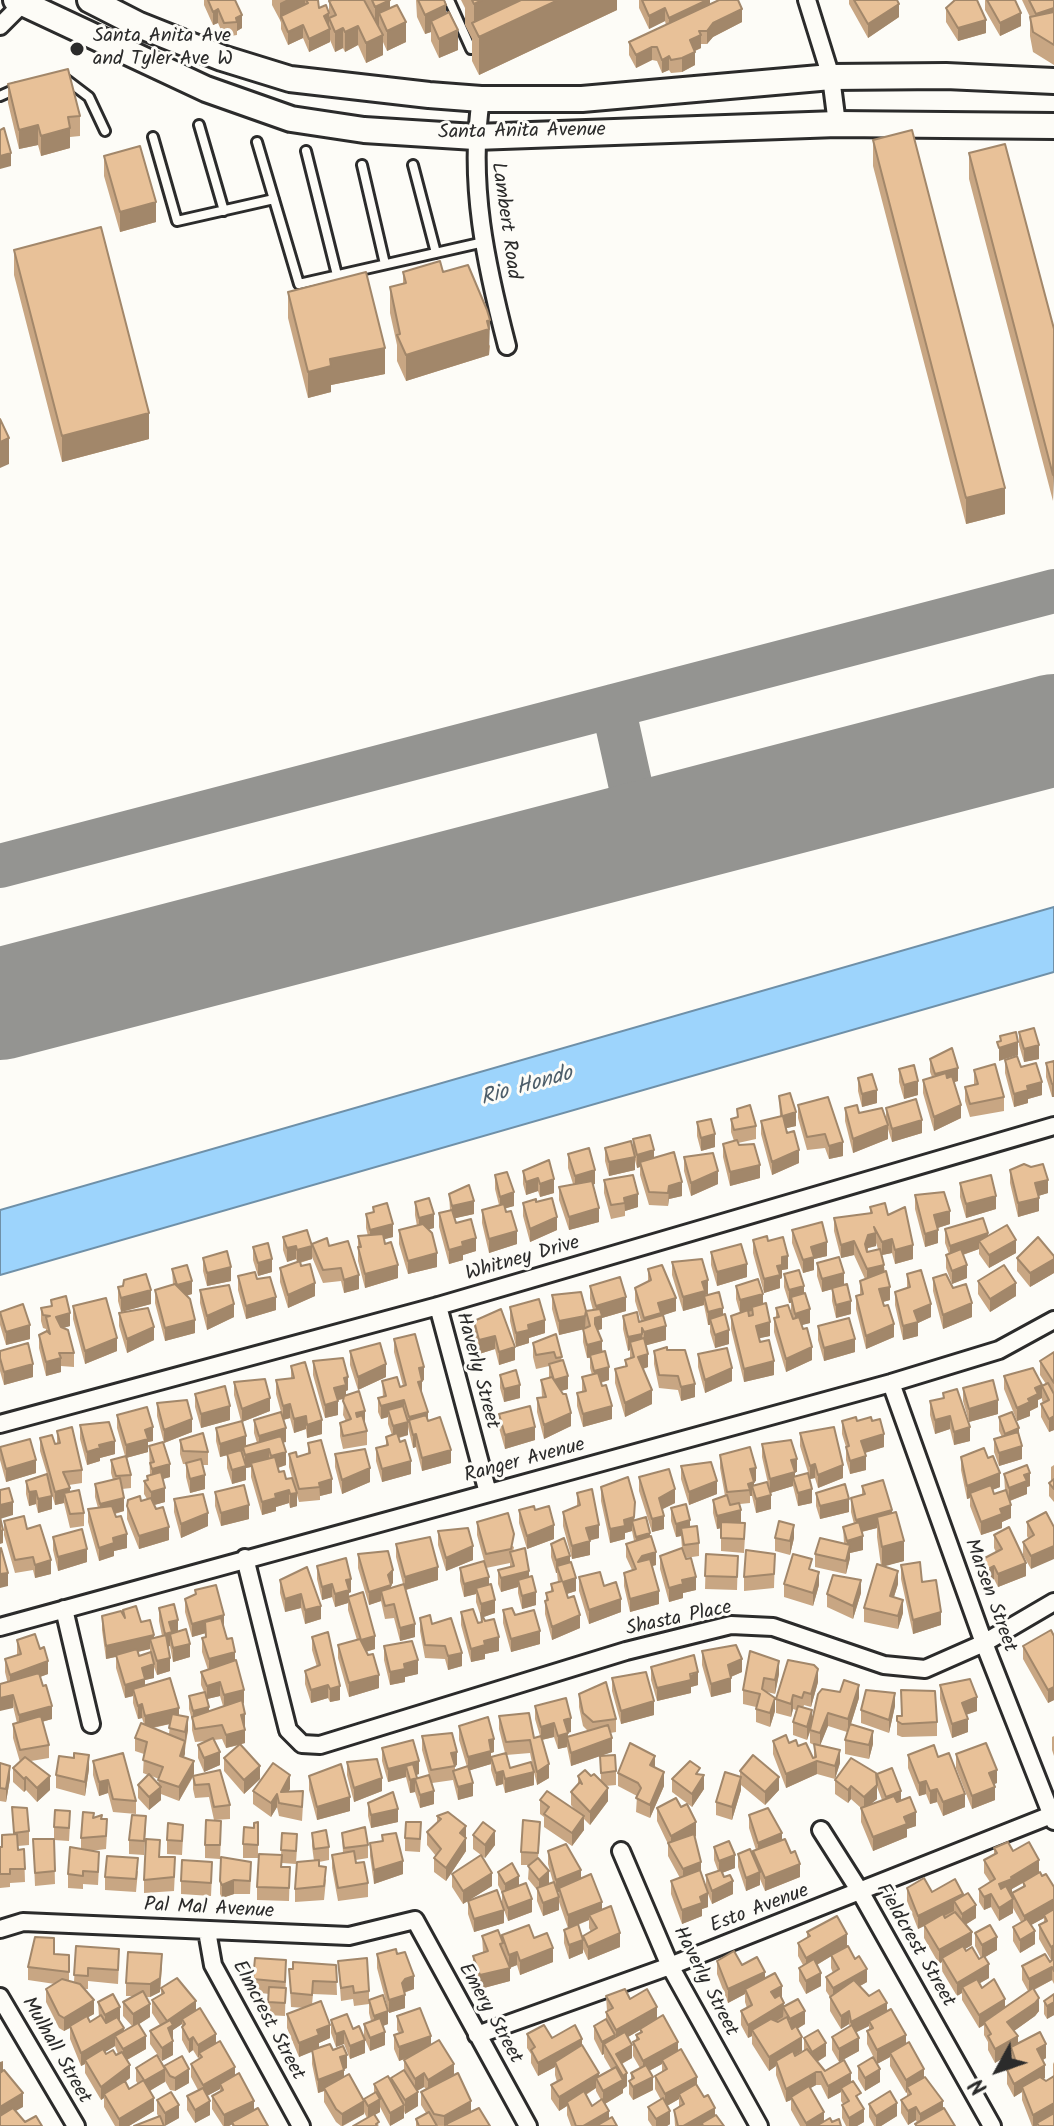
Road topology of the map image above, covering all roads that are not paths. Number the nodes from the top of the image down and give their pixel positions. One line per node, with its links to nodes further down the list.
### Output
1 (90, 0): 6 (main road, Santa Anita Avenue)
2 (128, 0): 6 (main road)
3 (449, 0): 8 (lane)
4 (807, 0): 10 (street)
5 (20, 2): 7 (street); 20 (main road, Santa Anita Avenue)
6 (139, 25): 14 (main road, Santa Anita Avenue)
7 (0, 26)
8 (485, 46)
9 (54, 74): 18 (lane)
10 (831, 77): 11 (main road, Santa Anita Avenue); 14 (main road, Santa Anita Avenue); 15 (street)
11 (1054, 81)
12 (27, 85): 13 (lane)
13 (0, 96)
14 (481, 99): 20 (street, Lambert Road)
15 (837, 124): 17 (main road, Santa Anita Avenue); 20 (main road, Santa Anita Avenue)
16 (199, 125): 26 (lane)
17 (1054, 126)
18 (105, 131)
19 (153, 137): 26 (lane)
20 (475, 137): 27 (street, Lambert Road)
21 (257, 142): 25 (lane)
22 (306, 151): 30 (lane)
23 (362, 165): 29 (lane)
24 (413, 165): 28 (lane)
25 (274, 199): 26 (lane); 30 (lane)
26 (224, 211)
27 (484, 242): 28 (lane); 31 (street, Lambert Road)
28 (436, 253): 29 (lane)
29 (385, 264): 30 (lane)
30 (337, 275)
31 (507, 346)
32 (1054, 1126): 33 (street, Whitney Drive)
33 (438, 1306): 36 (street, Whitney Drive); 37 (street, Haverly Street)
34 (1054, 1320): 35 (street, Ranger Avenue)
35 (891, 1383): 37 (street, Ranger Avenue); 42 (street, Marsen Street)
36 (0, 1424)
37 (488, 1493): 38 (street, Ranger Avenue)
38 (245, 1558): 40 (street, Ranger Avenue); 42 (street, Shasta Place)
39 (1054, 1602): 42 (street, Shasta Place)
40 (64, 1609): 41 (street, Ranger Avenue); 43 (street)
41 (0, 1627)
42 (984, 1643): 44 (street, Marsen Street)
43 (91, 1724)
44 (1053, 1817): 47 (street, Esto Avenue)
45 (821, 1830): 47 (street, Fieldcrest Street)
46 (621, 1851): 51 (street, Haverly Street)
47 (861, 1893): 51 (street, Esto Avenue); 58 (street, Fieldcrest Street)
48 (415, 1920): 50 (street, Pal Mal Avenue); 53 (street, Emery Street)
49 (0, 1929): 50 (street, Pal Mal Avenue)
50 (207, 1931): 55 (street, Elmcrest Street)
51 (670, 1966): 53 (street, Esto Avenue); 57 (street, Haverly Street)
52 (0, 1997): 54 (street, Mulhall Street)
53 (477, 2035): 56 (street, Emery Street)
54 (76, 2126)
55 (301, 2126)
56 (528, 2126)
57 (759, 2126)
58 (992, 2126)

